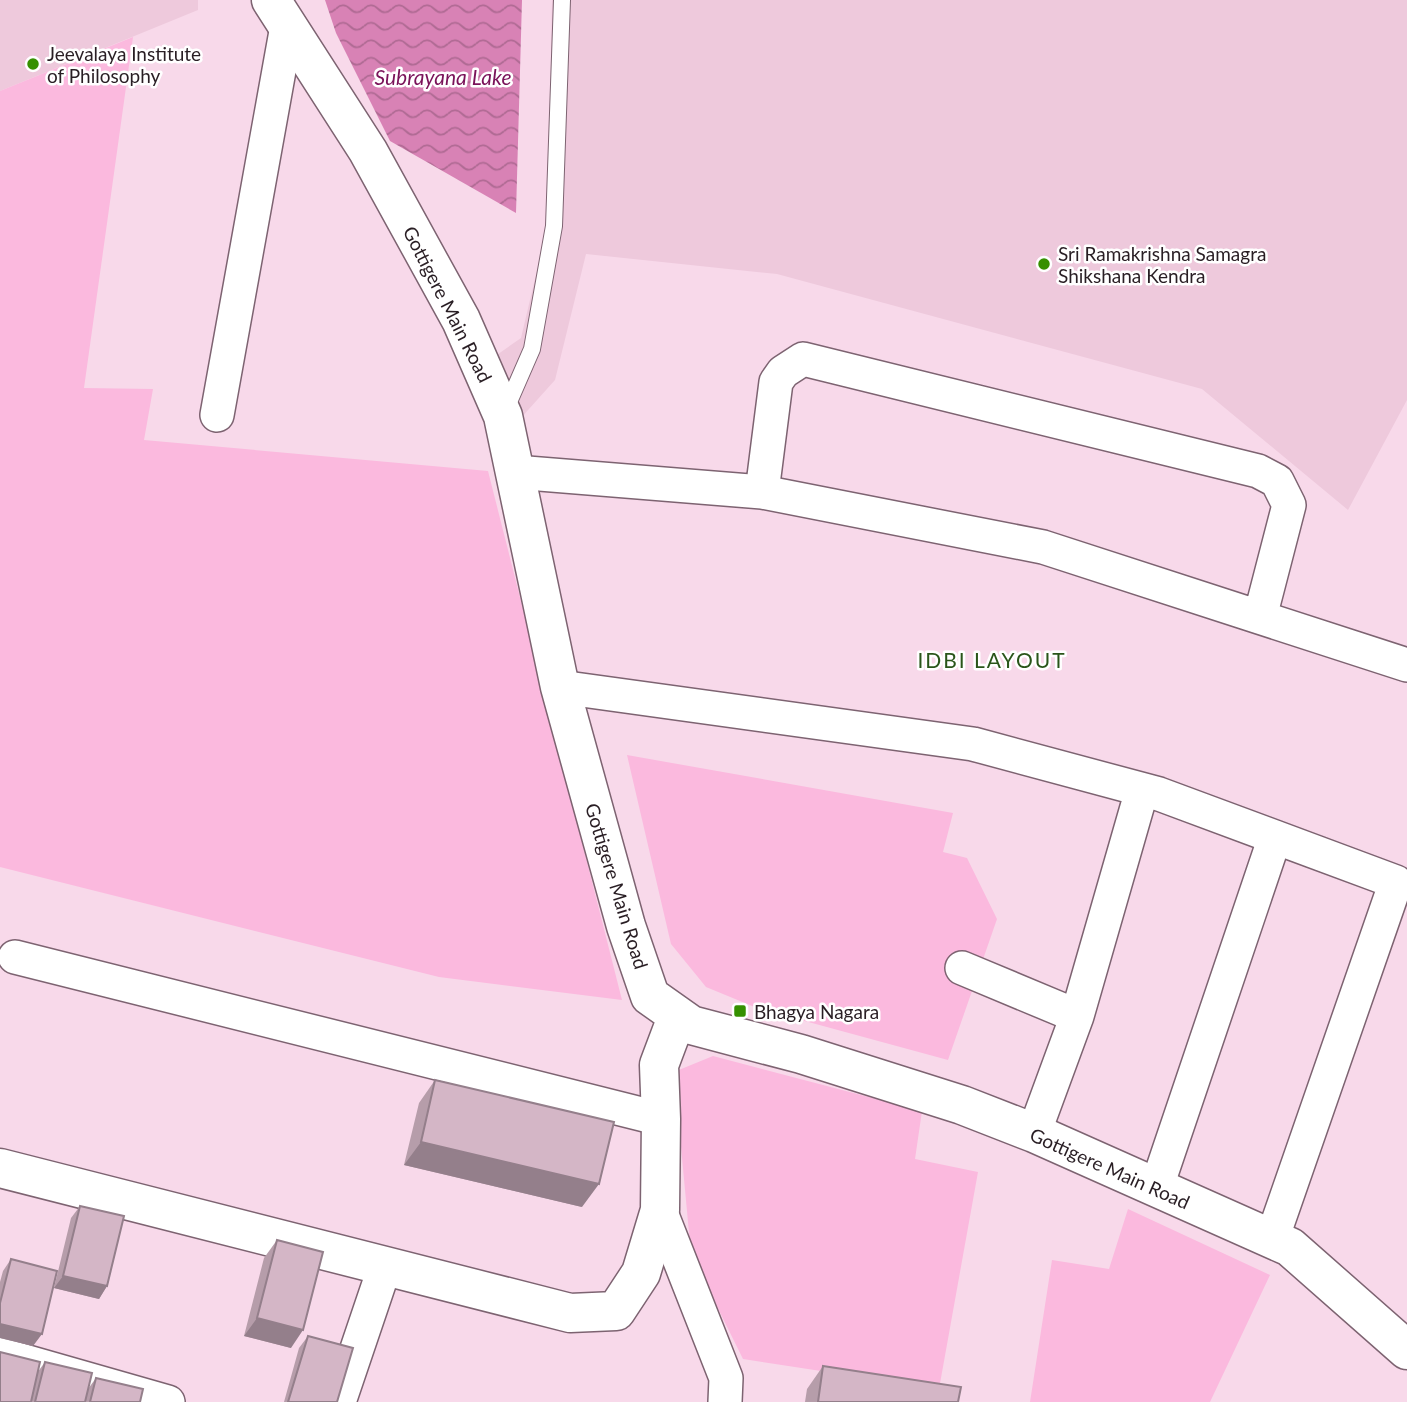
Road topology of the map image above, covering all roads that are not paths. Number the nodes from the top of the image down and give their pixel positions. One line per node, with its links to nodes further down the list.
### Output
1 (562, 0): 4 (lane)
2 (279, 13): 3 (street); 4 (street, Gottigere Main Road)
3 (218, 415)
4 (503, 416): 5 (street, Gottigere Main Road)
5 (515, 472): 6 (street); 9 (street, Gottigere Main Road)
6 (762, 492): 7 (street); 7 (street)
7 (1260, 617): 8 (street)
8 (1407, 665)
9 (560, 687): 10 (street); 15 (street, Gottigere Main Road)
10 (1142, 789): 11 (street); 14 (street)
11 (1275, 837): 19 (street); 21 (street)
12 (15, 957): 16 (street)
13 (962, 968): 14 (street)
14 (1077, 1016): 17 (street)
15 (677, 1017): 16 (street); 17 (street, Gottigere Main Road)
16 (661, 1119): 20 (street)
17 (1034, 1133): 19 (street, Gottigere Main Road)
18 (0, 1168): 22 (street)
19 (1156, 1189): 21 (street, Gottigere Main Road)
20 (660, 1210): 22 (street); 27 (street)
21 (1272, 1239): 23 (street, Gottigere Main Road)
22 (385, 1266): 26 (street)
23 (1407, 1350)
24 (0, 1354): 25 (street)
25 (168, 1402)
26 (339, 1402)
27 (725, 1402)

